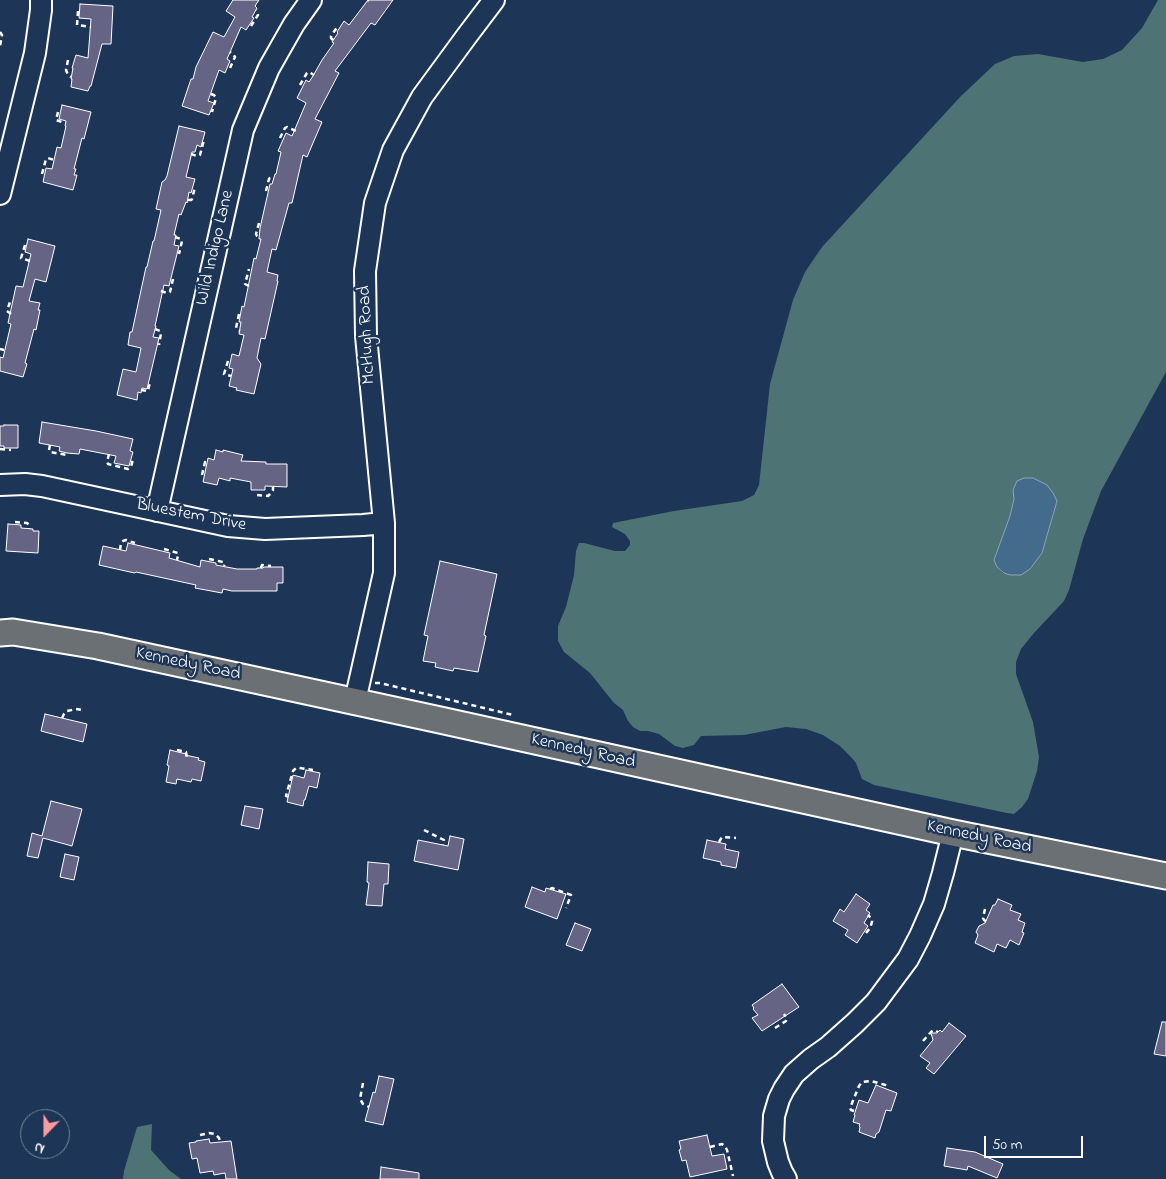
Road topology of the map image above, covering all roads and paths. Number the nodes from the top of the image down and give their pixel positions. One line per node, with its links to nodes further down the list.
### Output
1 (40, 0): 31 (street)
2 (311, 0): 66 (street, Wild Indigo Lane)
3 (494, 0): 68 (street, McHugh Road)
4 (256, 10): 6 (path)
5 (78, 11): 8 (path)
6 (251, 26)
7 (338, 26): 10 (path)
8 (91, 27)
9 (0, 32): 11 (path)
10 (333, 40)
11 (0, 46)
12 (230, 52): 14 (path)
13 (68, 60): 16 (path)
14 (230, 68)
15 (314, 74): 17 (path)
16 (71, 77)
17 (300, 85)
18 (211, 94): 20 (path)
19 (58, 112): 21 (path)
20 (212, 112)
21 (65, 123)
22 (296, 131): 23 (path)
23 (280, 138)
24 (204, 140): 25 (path)
25 (191, 154)
26 (54, 160): 27 (path)
27 (42, 174)
28 (274, 178): 30 (path)
29 (195, 187): 32 (path)
30 (266, 191)
31 (0, 194)
32 (188, 200)
33 (259, 223): 35 (path)
34 (176, 237): 37 (path)
35 (259, 237)
36 (25, 245): 38 (path)
37 (179, 254)
38 (30, 261)
39 (249, 270): 41 (path)
40 (173, 279): 42 (path)
41 (249, 286)
42 (161, 291)
43 (11, 298): 44 (path)
44 (11, 314)
45 (238, 314): 47 (path)
46 (155, 329): 48 (path)
47 (240, 331)
48 (159, 345)
49 (0, 349): 50 (path)
50 (4, 350)
51 (228, 360): 52 (path)
52 (231, 376)
53 (150, 382): 54 (path)
54 (141, 390)
55 (50, 445): 59 (path)
56 (0, 449): 57 (path)
57 (11, 450)
58 (108, 454): 60 (path)
59 (67, 455)
60 (133, 459)
61 (208, 463): 62 (path)
62 (202, 474)
63 (0, 485): 66 (street, Bluestem Drive)
64 (273, 486): 65 (path)
65 (257, 495)
66 (157, 511): 68 (street, Bluestem Drive)
67 (15, 522): 69 (path)
68 (384, 523): 80 (street, McHugh Road)
69 (29, 529)
70 (135, 542): 72 (path)
71 (164, 549): 74 (path)
72 (120, 550)
73 (209, 559): 75 (path)
74 (177, 560)
75 (224, 566)
76 (271, 566): 77 (path)
77 (261, 568)
78 (0, 632): 80 (main road, Kennedy Road)
79 (380, 684): 82 (path)
80 (355, 701): 89 (main road, Kennedy Road)
81 (83, 710): 83 (path)
82 (513, 715)
83 (62, 718)
84 (177, 750): 85 (path)
85 (187, 758)
86 (313, 770): 87 (path)
87 (288, 797)
88 (424, 830): 92 (path)
89 (953, 834): 93 (main road, Kennedy Road); 112 (street)
90 (736, 838): 91 (path)
91 (720, 842)
92 (443, 845)
93 (1166, 876)
94 (550, 889): 95 (path)
95 (566, 908)
96 (985, 910): 98 (path)
97 (868, 915): 99 (path)
98 (988, 923)
99 (866, 934)
100 (784, 1014): 101 (path)
101 (776, 1028)
102 (938, 1032): 103 (path)
103 (923, 1041)
104 (363, 1083): 106 (path)
105 (889, 1086): 107 (path)
106 (369, 1107)
107 (854, 1111)
108 (200, 1135): 109 (path)
109 (220, 1141)
110 (710, 1147): 111 (path)
111 (733, 1176)
112 (786, 1179)

